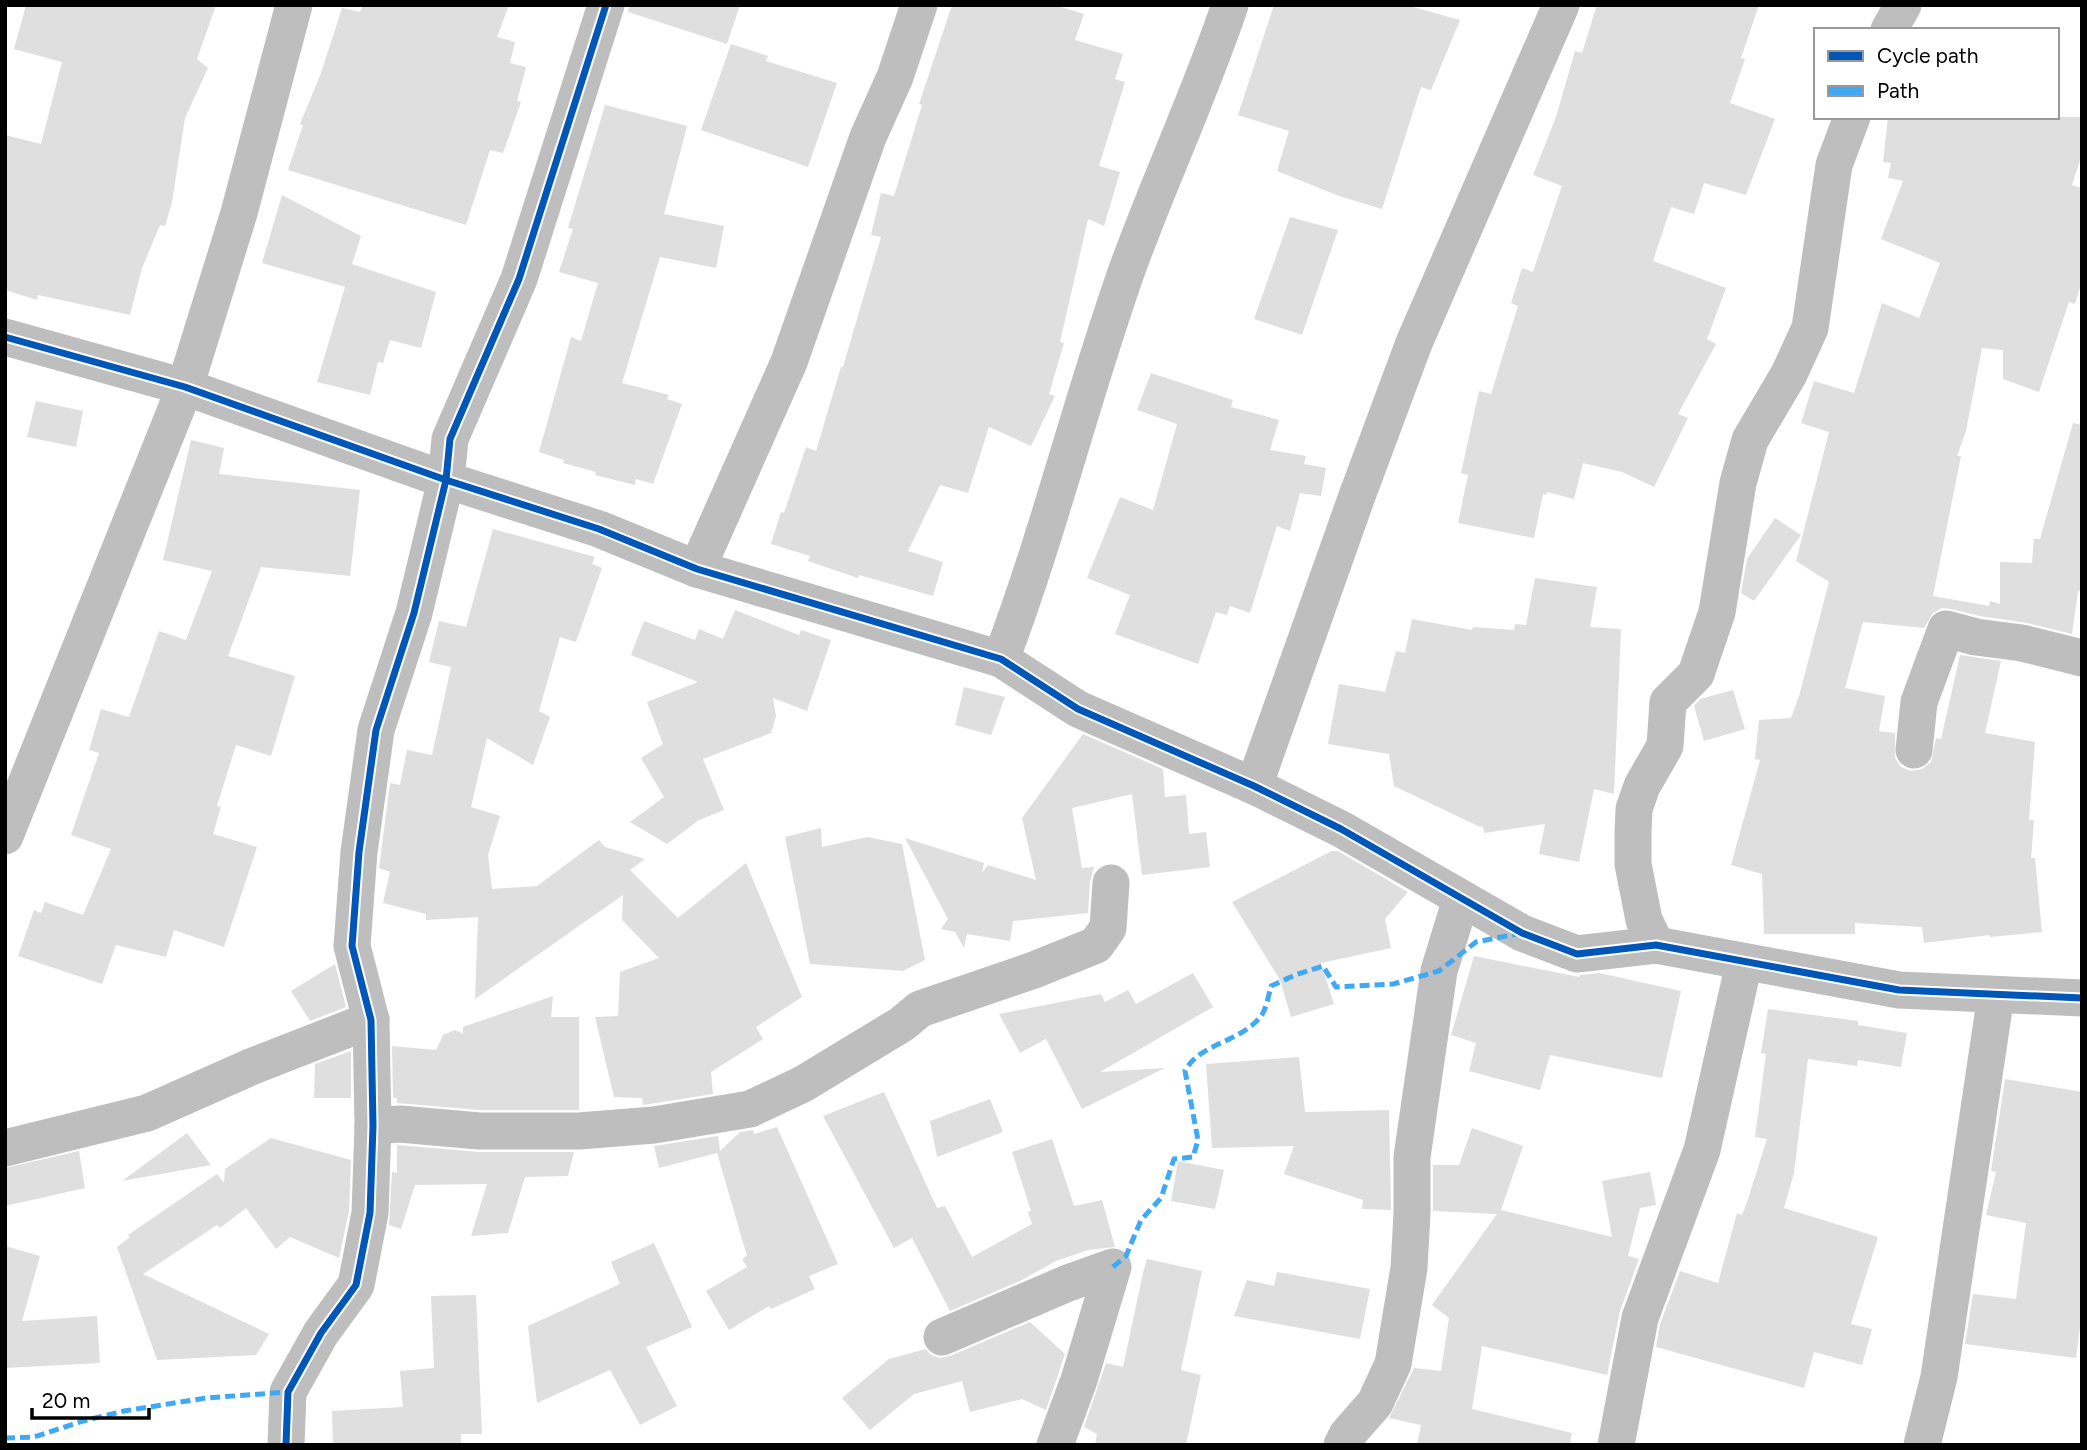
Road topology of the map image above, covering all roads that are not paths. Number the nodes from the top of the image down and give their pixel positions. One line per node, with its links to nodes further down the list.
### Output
1 (293, 5): 10 (street)
2 (606, 5): 11 (street)
3 (919, 5): 12 (street)
4 (1230, 5): 14 (street)
5 (1561, 5): 16 (street)
6 (1903, 5): 7 (street)
7 (1890, 28)
8 (1851, 119): 20 (street)
9 (5, 337): 10 (street)
10 (185, 387): 11 (street); 17 (street)
11 (446, 480): 12 (street); 24 (street)
12 (697, 569): 14 (street)
13 (2082, 658): 15 (street)
14 (1001, 659): 16 (street)
15 (1914, 750)
16 (1254, 786): 19 (street)
17 (5, 836)
18 (1111, 883): 25 (street)
19 (1461, 899): 20 (street); 30 (street)
20 (1656, 945): 21 (street)
21 (1745, 962): 22 (street); 31 (street)
22 (1996, 995): 23 (street); 32 (street)
23 (2082, 998)
24 (371, 1020): 25 (street); 26 (street)
25 (373, 1126): 28 (street)
26 (5, 1148)
27 (942, 1337): 29 (street)
28 (286, 1445)
29 (1055, 1445)
30 (1342, 1445)
31 (1616, 1445)
32 (1922, 1445)

